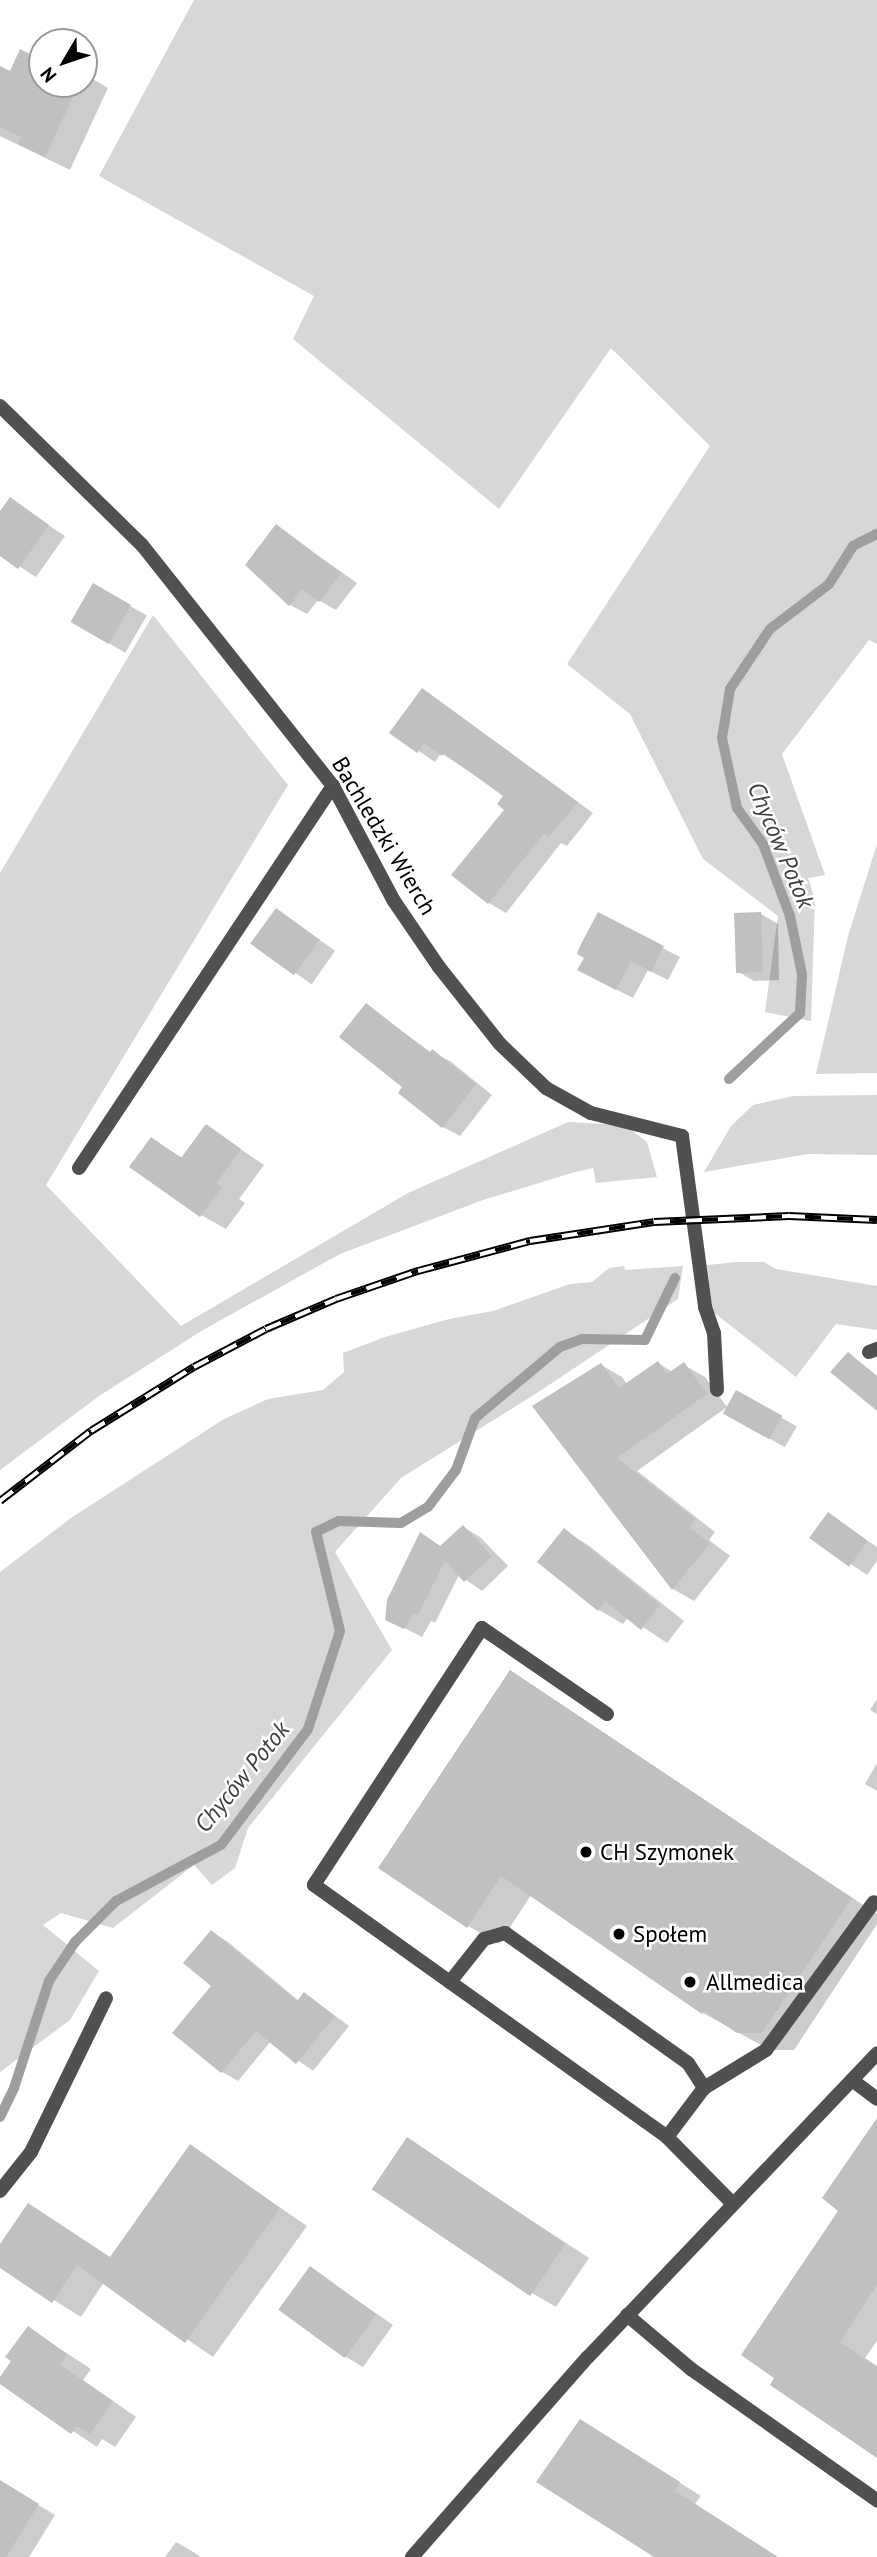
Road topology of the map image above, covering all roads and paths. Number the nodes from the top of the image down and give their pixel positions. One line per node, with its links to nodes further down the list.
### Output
1 (0, 406): 2 (street, Bachledzki Wierch)
2 (333, 786): 3 (street); 4 (street, Bachledzki Wierch)
3 (79, 1168)
4 (717, 1390)
5 (607, 1714): 7 (street)
6 (874, 1902): 11 (street)
7 (450, 1982): 11 (street); 13 (street)
8 (106, 1998): 14 (street)
9 (877, 2053): 10 (street)
10 (852, 2080): 12 (street); 15 (street)
11 (704, 2088): 13 (street)
12 (877, 2099)
13 (667, 2137): 15 (street)
14 (0, 2191)
15 (732, 2203): 16 (street)
16 (627, 2315): 17 (street); 18 (street)
17 (877, 2500)
18 (412, 2557)

